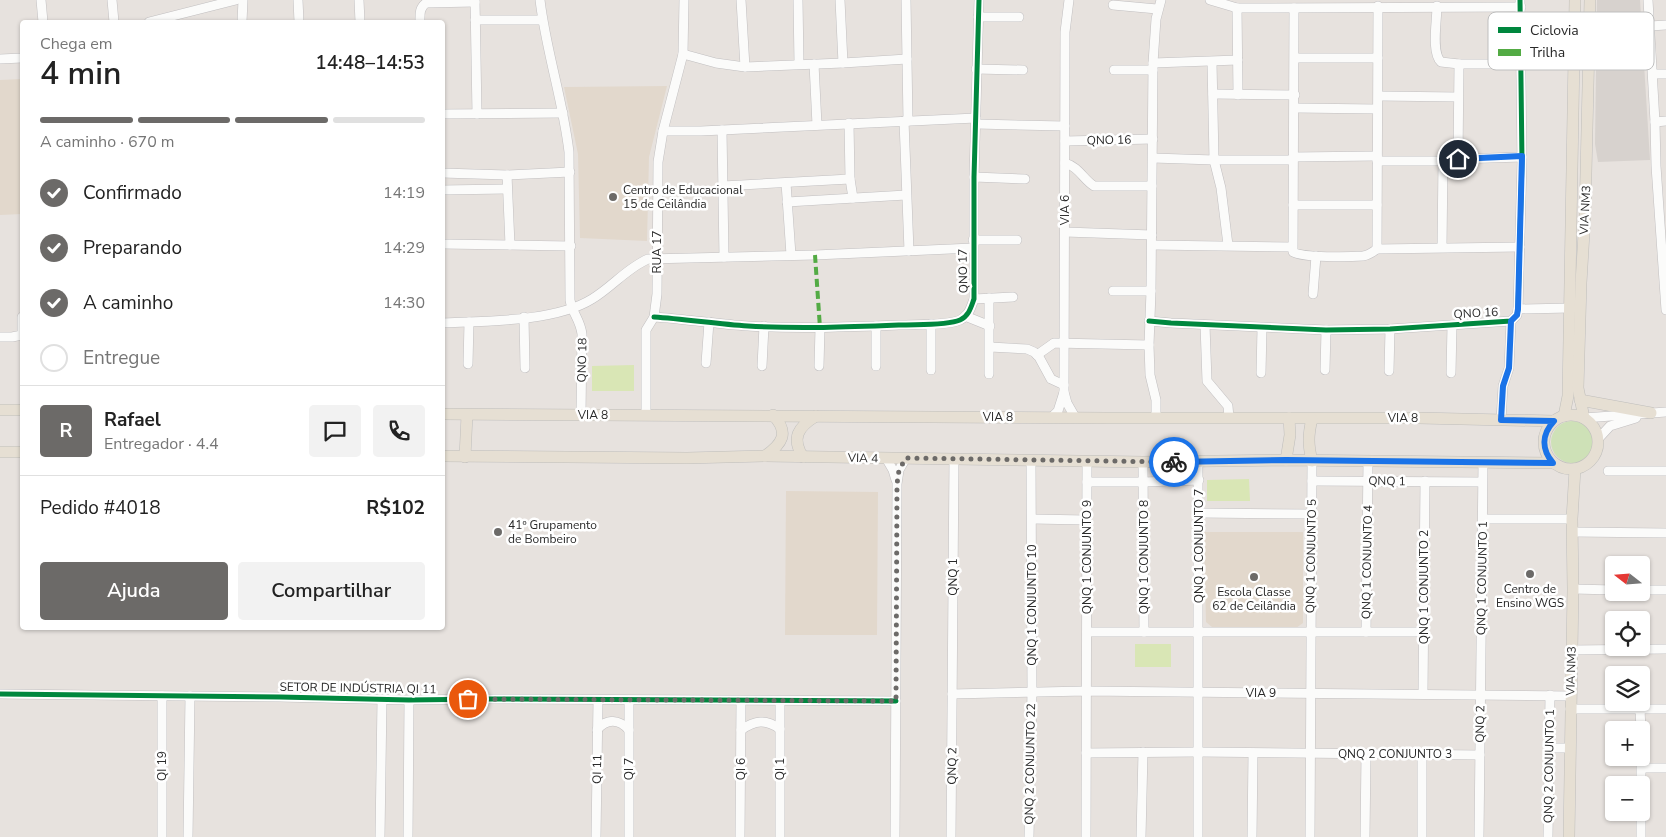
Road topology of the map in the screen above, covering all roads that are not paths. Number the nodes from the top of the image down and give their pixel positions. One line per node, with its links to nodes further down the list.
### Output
1 (41, 0): 29 (street)
2 (112, 0): 30 (street)
3 (236, 0): 28 (street)
4 (243, 0): 32 (street)
5 (298, 0): 33 (street)
6 (359, 0): 34 (street)
7 (540, 0): 37 (street, QNO 18)
8 (684, 0): 38 (street, RUA 17)
9 (742, 0): 51 (street)
10 (798, 0): 47 (street)
11 (840, 0): 46 (street)
12 (906, 0): 43 (street)
13 (979, 0): 26 (street, QNO 17)
14 (1069, 0): 78 (street, VIA 6)
15 (1161, 0): 25 (street)
16 (1210, 0): 21 (street, QNO 16)
17 (475, 1): 35 (street); 36 (street)
18 (1520, 3): 23 (street, QNO 16)
19 (1260, 4): 21 (street, QNO 16); 24 (street, QNO 16)
20 (1113, 5): 25 (street)
21 (1234, 5): 44 (street)
22 (1378, 6): 23 (street, QNO 16); 24 (street, QNO 16); 41 (street)
23 (1438, 6): 49 (street)
24 (1294, 8): 40 (street)
25 (1157, 9): 52 (street)
26 (978, 17): 27 (street); 53 (street, QNO 17)
27 (1019, 17)
28 (181, 18): 31 (street)
29 (43, 20)
30 (114, 20)
31 (165, 20)
32 (242, 20)
33 (299, 20)
34 (360, 20)
35 (420, 20)
36 (476, 20): 37 (street); 71 (street)
37 (542, 20): 69 (street, QNO 18)
38 (683, 54): 51 (street); 80 (street, RUA 17)
39 (20, 58): 42 (street)
40 (1295, 58): 41 (street); 64 (street)
41 (1378, 58): 65 (street)
42 (0, 59)
43 (907, 59): 46 (street); 72 (street)
44 (1238, 60): 45 (street); 63 (street)
45 (1212, 62): 52 (street); 62 (street)
46 (843, 63): 48 (street)
47 (799, 64): 48 (street); 51 (street)
48 (814, 64): 77 (street)
49 (1459, 64): 50 (street); 66 (street)
50 (1488, 64)
51 (745, 67)
52 (1153, 67): 55 (street); 81 (street)
53 (976, 69): 54 (street); 73 (street, QNO 17)
54 (1023, 70)
55 (1114, 70)
56 (1522, 70): 83 (street, QNO 16)
57 (1574, 70): 134 (main road, VIA NM3)
58 (1589, 70): 174 (main road, VIA NM3)
59 (1653, 70): 60 (street)
60 (1653, 74): 61 (street); 75 (street)
61 (1666, 74)
62 (1213, 94): 63 (street); 88 (street)
63 (1238, 95): 64 (street)
64 (1295, 95): 67 (street)
65 (1378, 96): 66 (street); 68 (street)
66 (1458, 97): 87 (street)
67 (1295, 108): 68 (street); 85 (street)
68 (1377, 109): 86 (street)
69 (563, 113): 71 (street); 93 (street, QNO 18)
70 (445, 114): 71 (street)
71 (477, 114)
72 (906, 121): 73 (street); 76 (street); 103 (street)
73 (976, 121): 78 (street); 95 (street, QNO 17)
74 (1666, 121): 75 (street)
75 (1655, 122): 91 (street)
76 (849, 123): 77 (street); 97 (street)
77 (817, 125): 79 (street)
78 (1065, 126): 82 (street, VIA 6)
79 (722, 130): 80 (street); 99 (street)
80 (664, 131): 125 (street, RUA 17)
81 (1153, 139): 82 (street, QNO 16); 84 (street)
82 (1065, 141): 90 (street, VIA 6)
83 (1522, 156): 87 (street); 119 (street, QNO 16)
84 (1153, 158): 88 (street); 100 (street)
85 (1293, 158): 86 (street); 88 (street); 106 (street)
86 (1377, 158): 89 (street); 107 (street)
87 (1458, 159): 89 (street)
88 (1214, 160): 115 (street)
89 (1443, 161): 118 (street)
90 (1065, 163): 100 (street); 109 (street, VIA 6)
91 (1661, 171): 108 (street)
92 (445, 172): 94 (street)
93 (570, 172): 94 (street); 116 (street, QNO 18)
94 (507, 175): 102 (street)
95 (974, 177): 96 (street); 113 (street, QNO 17)
96 (1025, 179)
97 (850, 180): 98 (street); 104 (street)
98 (786, 183): 99 (street); 105 (street)
99 (723, 186): 124 (street)
100 (1152, 186): 111 (street)
101 (445, 190): 102 (street)
102 (507, 190): 114 (street)
103 (906, 195): 104 (street); 121 (street)
104 (853, 198): 105 (street)
105 (787, 202): 122 (street)
106 (1293, 205): 107 (street); 117 (street)
107 (1377, 205): 120 (street)
108 (1663, 222): 126 (street)
109 (1065, 232): 111 (street); 157 (street, VIA 6)
110 (1017, 240): 113 (street, QNO 17)
111 (1152, 240): 115 (street); 128 (street)
112 (445, 244): 114 (street)
113 (973, 244): 121 (street, QNO 17); 132 (street, QNO 17)
114 (510, 245): 116 (street)
115 (1228, 245): 117 (street)
116 (571, 246): 133 (street, QNO 18)
117 (1292, 247): 123 (street)
118 (1442, 247): 119 (street); 120 (street)
119 (1520, 247): 135 (street, QNO 16)
120 (1377, 249): 123 (street)
121 (909, 251): 122 (street, QNO 17)
122 (791, 255): 124 (street, QNO 17)
123 (1316, 256): 129 (street)
124 (724, 257): 125 (street, QNO 17)
125 (658, 258): 133 (street); 139 (street, RUA 17)
126 (1665, 269): 136 (street)
127 (1113, 291): 128 (street)
128 (1151, 292): 140 (street)
129 (1313, 294)
130 (1013, 297): 131 (street, QNO 17)
131 (989, 298): 132 (street, QNO 17); 150 (street)
132 (974, 299): 137 (street, QNO 17)
133 (572, 308): 138 (street); 181 (street, QNO 18)
134 (1570, 308): 135 (street); 192 (main road, VIA NM3)
135 (1518, 309): 141 (street, QNO 16)
136 (1666, 310)
137 (965, 316): 145 (street); 150 (street)
138 (524, 317): 143 (street); 166 (street)
139 (654, 317): 144 (street); 182 (street, RUA 17)
140 (1149, 320): 146 (street, QNO 16); 158 (street)
141 (1511, 321): 147 (street, QNO 16); 193 (street, QNO 16)
142 (445, 322): 143 (street)
143 (468, 322): 162 (street)
144 (709, 322): 148 (street); 161 (street)
145 (931, 324): 149 (street); 167 (street)
146 (1205, 325): 152 (street, QNO 16); 188 (street)
147 (1452, 325): 153 (street, QNO 16); 171 (street, QNO 16)
148 (764, 326): 151 (street); 163 (street)
149 (876, 326): 151 (street); 165 (street)
150 (990, 326): 159 (street)
151 (820, 328): 164 (street)
152 (1262, 328): 154 (street, QNO 16); 170 (street)
153 (1390, 329): 154 (street, QNO 16); 169 (street)
154 (1326, 330): 168 (street)
155 (20, 335): 156 (street)
156 (0, 337)
157 (1064, 342): 158 (street); 160 (street); 173 (street, VIA 6)
158 (1149, 345): 187 (street)
159 (990, 348): 160 (street); 172 (street)
160 (1037, 355): 173 (street)
161 (706, 363)
162 (468, 364)
163 (762, 366)
164 (819, 366)
165 (876, 366)
166 (525, 368)
167 (931, 370)
168 (1325, 370)
169 (1389, 371)
170 (1261, 373)
171 (1451, 373)
172 (989, 374)
173 (1064, 388): 185 (street); 186 (street, VIA 6)
174 (1580, 400): 178 (main road); 190 (main road, VIA NM3)
175 (0, 410): 176 (main road)
176 (20, 410)
177 (1666, 412): 178 (street)
178 (1651, 413): 190 (street); 194 (street)
179 (445, 414): 180 (main road, VIA 8)
180 (468, 415): 181 (main road, VIA 8); 199 (main road)
181 (581, 415): 182 (main road, VIA 8)
182 (646, 415): 183 (main road, VIA 8)
183 (773, 415): 184 (main road, VIA 8); 198 (main road)
184 (816, 416): 185 (main road, VIA 8); 200 (main road)
185 (1052, 417): 186 (main road, VIA 8)
186 (1075, 417): 187 (main road, VIA 8)
187 (1156, 418): 188 (main road, VIA 8)
188 (1229, 418): 189 (main road, VIA 8)
189 (1288, 418): 191 (main road, VIA 8); 205 (main road)
190 (1584, 418): 192 (main road); 194 (main road)
191 (1312, 419): 193 (main road, VIA 8); 207 (main road)
192 (1559, 419): 193 (main road, VIA 8); 212 (main road)
193 (1501, 420)
194 (1598, 440): 213 (main road)
195 (0, 452): 196 (main road)
196 (20, 452)
197 (445, 456): 199 (main road, VIA 4)
198 (764, 456): 199 (main road, VIA 4); 200 (main road, VIA 4)
199 (465, 457)
200 (803, 457): 201 (main road, VIA 4)
201 (886, 458): 202 (main road, VIA 4); 223 (street)
202 (906, 458): 203 (main road, VIA 4); 223 (street)
203 (954, 459): 204 (main road, VIA 4); 250 (street, QNQ 1)
204 (1031, 460): 208 (main road, VIA 4); 226 (street)
205 (1286, 460): 206 (main road, VIA 4); 207 (main road, VIA 4)
206 (1198, 461): 209 (main road, VIA 4); 216 (street, QNQ 1 CONJUNTO 7)
207 (1312, 461): 210 (main road, VIA 4); 218 (street)
208 (1087, 462): 209 (main road, VIA 4); 220 (street)
209 (1143, 462): 221 (street)
210 (1368, 462): 211 (main road, VIA 4); 217 (street, QNQ 1 CONJUNTO 4)
211 (1483, 463): 212 (main road, VIA 4); 222 (street, QNQ 1 CONJUNTO 1)
212 (1553, 463): 213 (main road)
213 (1570, 469): 228 (main road, VIA NM3)
214 (1608, 471): 215 (street)
215 (1666, 471)
216 (1199, 480): 221 (street); 224 (street, QNQ 1 CONJUNTO 7)
217 (1368, 480): 218 (street, QNQ 1); 219 (street, QNQ 1); 240 (street, QNQ 1 CONJUNTO 4)
218 (1312, 481): 225 (street, QNQ 1 CONJUNTO 5)
219 (1425, 481): 222 (street, QNQ 1); 241 (street, QNQ 1 CONJUNTO 2)
220 (1087, 482): 221 (street); 229 (street, QNQ 1 CONJUNTO 9)
221 (1144, 482): 237 (street, QNQ 1 CONJUNTO 8)
222 (1482, 482): 227 (street, QNQ 1 CONJUNTO 1)
223 (897, 484): 262 (street)
224 (1199, 512): 225 (street); 238 (street, QNQ 1 CONJUNTO 7)
225 (1312, 514): 239 (street, QNQ 1 CONJUNTO 5)
226 (1032, 519): 229 (street); 244 (street, QNQ 1 CONJUNTO 10)
227 (1483, 519): 228 (street); 251 (street, QNQ 1 CONJUNTO 1)
228 (1572, 519): 230 (main road, VIA NM3)
229 (1086, 520): 236 (street, QNQ 1 CONJUNTO 9)
230 (1572, 532): 231 (street); 232 (main road, VIA NM3)
231 (1666, 532)
232 (1572, 589): 233 (street); 243 (main road, VIA NM3)
233 (1605, 590)
234 (1650, 590): 235 (street)
235 (1666, 590)
236 (1087, 632): 237 (street); 245 (street)
237 (1144, 632): 238 (street)
238 (1199, 632): 239 (street); 246 (street)
239 (1310, 632): 240 (street); 247 (street)
240 (1366, 632): 241 (street)
241 (1423, 632): 248 (street, QNQ 1 CONJUNTO 2)
242 (1666, 649): 243 (street)
243 (1572, 650): 255 (main road, VIA NM3)
244 (1032, 691): 245 (street, VIA 9); 250 (street, VIA 9); 295 (street, QNQ 2 CONJUNTO 22)
245 (1086, 691): 246 (street, VIA 9); 276 (street)
246 (1199, 692): 247 (street, VIA 9); 274 (street)
247 (1311, 693): 248 (street, VIA 9); 277 (street)
248 (1423, 693): 251 (street, VIA 9)
249 (0, 694): 253 (street, SETOR DE INDÚSTRIA QI 11)
250 (952, 694): 294 (street, QNQ 2)
251 (1480, 694): 252 (street, VIA 9); 280 (street, QNQ 2)
252 (1550, 695): 255 (street, VIA 9); 271 (street, QNQ 2 CONJUNTO 1)
253 (162, 696): 254 (street, SETOR DE INDÚSTRIA QI 11); 285 (street, QI 19)
254 (190, 696): 256 (street, SETOR DE INDÚSTRIA QI 11); 286 (street)
255 (1570, 696): 263 (main road, VIA NM3)
256 (382, 699): 257 (street, SETOR DE INDÚSTRIA QI 11); 287 (street)
257 (409, 700): 258 (street, SETOR DE INDÚSTRIA QI 11); 288 (street, SETOR DE INDÚSTRIA QI 11)
258 (598, 700): 259 (street, SETOR DE INDÚSTRIA QI 11); 268 (street, QI 11)
259 (629, 700): 260 (street, SETOR DE INDÚSTRIA QI 11); 269 (street, QI 7)
260 (741, 700): 261 (street, SETOR DE INDÚSTRIA QI 11); 270 (street, QI 6)
261 (780, 701): 262 (street, SETOR DE INDÚSTRIA QI 11); 267 (street, QI 1)
262 (896, 701): 293 (street)
263 (1570, 709): 264 (street); 272 (main road, VIA NM3)
264 (1605, 709)
265 (1650, 709): 266 (street)
266 (1666, 709)
267 (780, 729): 270 (street); 292 (street, QI 1)
268 (598, 730): 269 (street); 289 (street, QI 11)
269 (629, 730): 290 (street, QI 7)
270 (741, 730): 291 (street, QI 6)
271 (1548, 748): 272 (street); 304 (street, QNQ 2 CONJUNTO 1)
272 (1569, 748): 305 (main road, VIA NM3)
273 (1143, 752): 274 (street, QNQ 2 CONJUNTO 3); 276 (street, QNQ 2 CONJUNTO 3); 297 (street)
274 (1198, 752): 275 (street, QNQ 2 CONJUNTO 3); 298 (street)
275 (1253, 753): 277 (street, QNQ 2 CONJUNTO 3); 299 (street)
276 (1086, 754): 296 (street)
277 (1311, 754): 278 (street, QNQ 2 CONJUNTO 3); 300 (street)
278 (1366, 754): 279 (street, QNQ 2 CONJUNTO 3); 301 (street)
279 (1422, 754): 280 (street, QNQ 2 CONJUNTO 3); 302 (street)
280 (1480, 755): 303 (street, QNQ 2)
281 (1642, 768): 282 (street); 283 (street)
282 (1666, 768)
283 (1642, 776)
284 (1641, 821): 306 (street)
285 (162, 837)
286 (188, 837)
287 (380, 837)
288 (408, 837)
289 (596, 837)
290 (629, 837)
291 (740, 837)
292 (780, 837)
293 (895, 837)
294 (951, 837)
295 (1029, 837)
296 (1086, 837)
297 (1142, 837)
298 (1198, 837)
299 (1252, 837)
300 (1310, 837)
301 (1365, 837)
302 (1422, 837)
303 (1479, 837)
304 (1548, 837)
305 (1569, 837)
306 (1641, 837)

